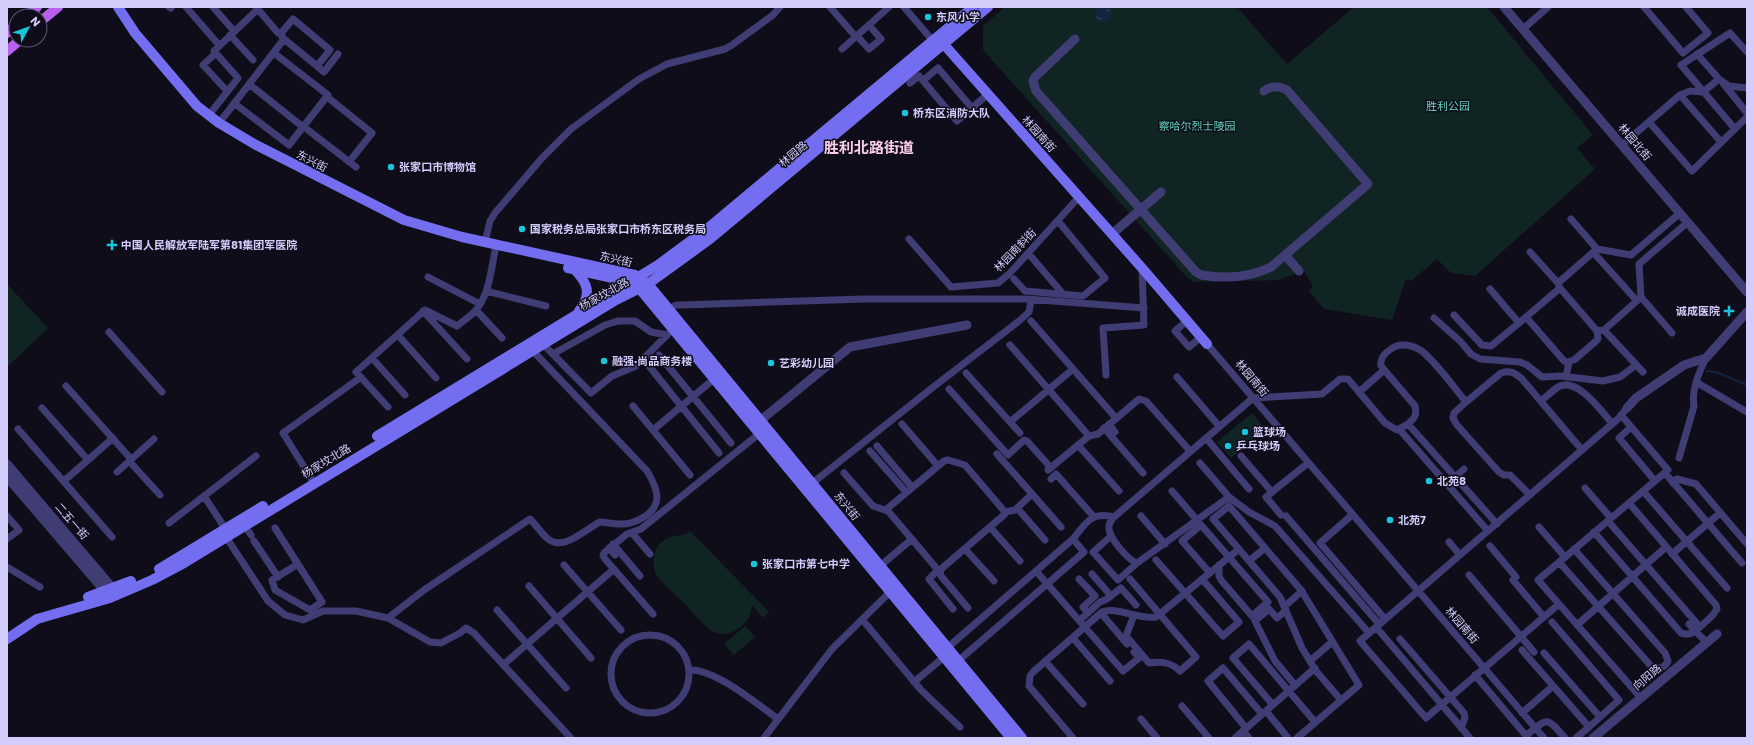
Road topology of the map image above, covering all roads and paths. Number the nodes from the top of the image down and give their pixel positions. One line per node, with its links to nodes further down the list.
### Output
1 (58, 7): 17 (main road)
2 (111, 7): 68 (main road, 东兴街)
3 (118, 7): 49 (main road, 东兴街)
4 (186, 7): 26 (street)
5 (213, 7): 20 (street)
6 (780, 7): 68 (street)
7 (830, 7): 22 (street)
8 (904, 7): 25 (street)
9 (973, 7): 25 (main road, 林园路)
10 (988, 7): 25 (main road, 林园路)
11 (1504, 7): 19 (street, 林园北街)
12 (1548, 7): 19 (street)
13 (1644, 7): 14 (street)
14 (1686, 7)
15 (257, 8): 20 (street); 21 (street)
16 (885, 8): 18 (street)
17 (48, 15)
18 (869, 25): 22 (street); 22 (street)
19 (1523, 29): 56 (street, 林园北街)
20 (232, 33): 26 (street); 33 (street)
21 (278, 33)
22 (856, 36): 27 (street)
23 (284, 39): 30 (street); 34 (street); 34 (street)
24 (1075, 39): 61 (street)
25 (938, 41): 43 (main road, 林园南街); 74 (main road, 林园路); 81 (main road, 林园路)
26 (219, 45): 29 (street)
27 (842, 49)
28 (1747, 52): 32 (street)
29 (216, 53): 40 (street); 40 (street)
30 (274, 53): 38 (street); 53 (street)
31 (338, 54): 34 (street)
32 (1697, 54): 36 (street); 42 (street)
33 (253, 60)
34 (317, 66)
35 (926, 78): 47 (street)
36 (1720, 80): 39 (street); 42 (street); 48 (street)
37 (910, 83): 47 (street)
38 (249, 84): 46 (street); 53 (street)
39 (1747, 88)
40 (227, 91): 49 (street)
41 (1264, 91): 73 (street)
42 (1703, 92): 44 (street); 54 (street)
43 (988, 94): 47 (street); 60 (main road, 林园南街)
44 (1680, 95): 51 (street); 55 (street)
45 (331, 100): 57 (street)
46 (234, 103): 52 (street); 53 (street)
47 (972, 108)
48 (1747, 113)
49 (209, 115): 52 (main road, 东兴街)
50 (1747, 117): 54 (street)
51 (1649, 122): 55 (street); 56 (street)
52 (219, 123): 68 (main road, 东兴街)
53 (306, 129): 57 (street)
54 (1735, 129): 55 (street)
55 (1721, 142)
56 (1622, 145): 62 (street, 林园北街)
57 (349, 162): 58 (street)
58 (356, 167)
59 (1160, 192): 61 (street)
60 (1079, 197): 64 (street, 林园南斜街); 66 (main road, 林园南街)
61 (1141, 209): 66 (street); 73 (street)
62 (1680, 213): 65 (street, 林园北街); 69 (street)
63 (1571, 219): 69 (street)
64 (1058, 221): 72 (street, 林园南斜街); 86 (street)
65 (1688, 222): 85 (street, 林园北街); 87 (street)
66 (1112, 234): 75 (main road, 林园南街)
67 (909, 239): 72 (street, 林园南斜街)
68 (485, 245): 70 (main road, 东兴街); 78 (main road, 东兴街)
69 (1595, 250): 82 (street); 87 (street)
70 (496, 251): 76 (main road, 东兴街); 84 (street)
71 (1530, 252): 82 (street)
72 (1028, 253): 86 (street)
73 (1286, 256): 77 (street)
74 (658, 265): 78 (main road); 81 (main road, 林园路)
75 (1142, 268): 91 (street); 100 (main road, 林园南街)
76 (574, 269): 81 (main road, 东兴街); 95 (main road)
77 (1299, 271)
78 (618, 272): 81 (main road, 东兴街)
79 (428, 277): 90 (street)
80 (1014, 279): 86 (street)
81 (639, 283): 92 (main road, 东兴街); 95 (main road, 杨家坟北路); 105 (main road, 东兴街); 110 (main road, 杨家坟北路)
82 (1559, 285): 97 (street); 103 (street)
83 (1490, 289): 101 (street)
84 (486, 291): 89 (street); 90 (street)
85 (1747, 292)
86 (1063, 294)
87 (1639, 299): 103 (street); 106 (street)
88 (1031, 300): 91 (street); 92 (street); 198 (street)
89 (546, 306)
90 (478, 307): 93 (street); 108 (street)
91 (1144, 308): 127 (street)
92 (669, 309): 155 (main road, 东兴街)
93 (423, 311): 107 (street); 118 (street)
94 (1747, 312): 117 (street)
95 (576, 314): 194 (main road, 杨家坟北路)
96 (1454, 315): 112 (street)
97 (1526, 317): 101 (street); 120 (street)
98 (1434, 318): 119 (street)
99 (1031, 321): 123 (street)
100 (1187, 321): 109 (main road, 林园南街); 109 (street)
101 (1519, 323): 112 (street)
102 (967, 325): 155 (street)
103 (1601, 330): 120 (street); 121 (street)
104 (109, 332): 137 (street)
105 (670, 332): 114 (street); 114 (street); 132 (main road, 东兴街)
106 (1672, 333)
107 (398, 335): 116 (street); 131 (street)
108 (502, 338)
109 (1204, 341): 141 (street, 林园南街)
110 (543, 344): 113 (main road, 杨家坟北路); 114 (street)
111 (1010, 344): 136 (street)
112 (1488, 347): 119 (street)
113 (532, 350): 194 (main road, 杨家坟北路); 308 (street)
114 (553, 354)
115 (659, 355): 140 (street)
116 (372, 358): 128 (street); 139 (street)
117 (1706, 358): 133 (street); 148 (street)
118 (467, 359)
119 (1487, 360): 130 (street)
120 (1569, 362): 130 (street)
121 (1636, 365): 125 (street); 130 (street)
122 (649, 366): 145 (street)
123 (1073, 369): 136 (street); 150 (street)
124 (1383, 371): 138 (street); 142 (street); 154 (street)
125 (1643, 372)
126 (966, 373): 151 (street)
127 (1106, 375)
128 (361, 377): 146 (street); 194 (street)
129 (1177, 377): 157 (street)
130 (1566, 377)
131 (436, 378)
132 (714, 379): 140 (street); 155 (main road, 东兴街)
133 (1696, 382): 149 (street); 178 (street)
134 (66, 386): 165 (street)
135 (949, 389): 169 (street)
136 (1049, 390): 151 (street); 164 (street)
137 (162, 392)
138 (1359, 392): 141 (street); 160 (street)
139 (405, 395)
140 (693, 396): 145 (street); 168 (street)
141 (1253, 398): 157 (street); 182 (street, 林园南街)
142 (1466, 402): 143 (street); 209 (street)
143 (1541, 402): 152 (street); 171 (street)
144 (633, 406): 161 (street)
145 (682, 406): 161 (street); 174 (street)
146 (388, 407)
147 (42, 408): 179 (street)
148 (1624, 411): 152 (street); 158 (street)
149 (1747, 412)
150 (1116, 418): 156 (street); 173 (street)
151 (1010, 422): 163 (street)
152 (1612, 423): 171 (street)
153 (902, 424): 184 (street)
154 (1408, 424): 160 (street); 192 (street)
155 (758, 426): 198 (main road, 东兴街); 233 (street)
156 (1106, 426): 162 (street); 164 (street); 188 (street)
157 (1219, 426): 166 (street)
158 (1631, 427): 189 (street); 196 (street)
159 (18, 429): 195 (street)
160 (1399, 429): 232 (street)
161 (653, 430): 190 (street)
162 (1115, 432)
163 (1020, 433)
164 (1089, 436): 169 (street)
165 (113, 438): 179 (street); 180 (street)
166 (1206, 438): 173 (street); 201 (street)
167 (154, 439): 180 (street)
168 (731, 443)
169 (1078, 445): 202 (street)
170 (877, 446): 199 (street)
171 (1582, 450): 209 (street)
172 (870, 451): 205 (street)
173 (1190, 451): 221 (street)
174 (719, 452)
175 (997, 454): 207 (street)
176 (256, 456): 210 (street)
177 (1241, 456): 206 (street)
178 (1679, 458)
179 (88, 460): 195 (street)
180 (130, 460): 186 (street); 208 (street)
181 (1200, 463): 211 (street)
182 (1308, 463): 206 (street); 217 (street, 林园南街)
183 (7, 464): 291 (street, 二五一街)
184 (938, 466): 199 (street); 215 (street)
185 (1464, 469): 192 (street)
186 (117, 472)
187 (844, 473): 214 (street)
188 (1143, 473)
189 (1664, 473): 196 (street); 197 (street)
190 (690, 476)
191 (7, 477): 291 (street, 二五一街)
192 (1455, 477): 227 (street)
193 (1051, 479): 220 (street)
194 (312, 480): 224 (main road, 杨家坟北路)
195 (64, 481): 237 (street)
196 (1655, 481): 204 (street)
197 (1673, 483): 216 (street); 226 (street)
198 (809, 486): 270 (main road, 东兴街)
199 (912, 487): 205 (street)
200 (1585, 488): 223 (street)
201 (1249, 489)
202 (1119, 491)
203 (1172, 491): 222 (street)
204 (1643, 491): 212 (street); 243 (street)
205 (906, 492): 214 (street)
206 (1272, 492): 315 (street)
207 (1032, 494): 213 (street); 229 (street)
208 (160, 495)
209 (1530, 495): 227 (street)
210 (204, 496): 225 (street); 235 (street)
211 (1229, 497): 222 (street); 321 (street)
212 (1629, 503): 223 (street); 248 (street)
213 (1017, 508): 215 (street); 241 (street)
214 (888, 511): 239 (street)
215 (1006, 512): 228 (street)
216 (1720, 513): 226 (street); 245 (street)
217 (1352, 515): 288 (street, 林园南街); 310 (street)
218 (7, 516): 238 (street)
219 (1141, 516): 244 (street)
220 (1094, 517): 221 (street); 240 (street)
221 (1114, 517): 236 (street)
222 (1197, 520): 244 (street)
223 (1609, 520): 234 (street); 265 (street)
224 (242, 522): 235 (main road, 杨家坟北路); 278 (street)
225 (169, 523)
226 (1708, 523): 243 (street); 263 (street)
227 (1497, 524): 232 (street)
228 (990, 527): 250 (street); 260 (street)
229 (1061, 527)
230 (1539, 527): 259 (street)
231 (275, 528): 264 (street)
232 (1488, 531): 256 (street)
233 (632, 532): 246 (street); 253 (street)
234 (1594, 532): 252 (street); 277 (street)
235 (225, 533): 291 (main road, 杨家坟北路); 308 (street)
236 (1111, 536): 262 (street); 262 (street)
237 (112, 537)
238 (7, 539)
239 (912, 539): 270 (street); 271 (street)
240 (1073, 539): 272 (street); 283 (street)
241 (1045, 540)
242 (1449, 542): 256 (street)
243 (1686, 542): 254 (street); 286 (street)
244 (1165, 544): 262 (street)
245 (1747, 544)
246 (611, 546): 255 (street); 269 (street); 275 (street)
247 (1490, 546): 307 (street)
248 (1666, 547): 254 (street); 265 (street)
249 (1265, 548): 251 (street); 261 (street); 287 (street)
250 (965, 549): 271 (street); 282 (street)
251 (1239, 549): 257 (street); 261 (street)
252 (1574, 549): 259 (street); 293 (street)
253 (650, 554)
254 (1672, 554): 318 (street)
255 (615, 555)
256 (1460, 555): 288 (street)
257 (1229, 557): 267 (street); 267 (street); 273 (street)
258 (1156, 560): 292 (street)
259 (1562, 560): 295 (street); 297 (street)
260 (1020, 561)
261 (1249, 561): 299 (street)
262 (1137, 563)
263 (1742, 563)
264 (298, 564): 278 (street); 278 (street)
265 (1646, 564): 277 (street); 318 (street)
266 (564, 565): 289 (street)
267 (1219, 565): 273 (street)
268 (7, 567): 285 (street)
269 (614, 569): 289 (street); 304 (street)
270 (877, 569): 290 (main road, 东兴街); 332 (main road, 东兴街)
271 (939, 570): 298 (street); 300 (street)
272 (1036, 571): 283 (street); 332 (street)
273 (1210, 573): 281 (street)
274 (1092, 574): 294 (street)
275 (640, 576)
276 (1469, 576): 323 (street)
277 (1632, 576): 293 (street); 318 (street)
278 (278, 577)
279 (1079, 579): 302 (street)
280 (1130, 579): 305 (street)
281 (1202, 579): 292 (street); 292 (street)
282 (994, 581)
283 (1047, 584): 311 (street); 337 (street)
284 (529, 586): 309 (street)
285 (40, 587)
286 (1727, 588)
287 (1302, 591): 299 (street); 327 (street)
288 (1417, 591): 310 (street); 340 (street, 林园南街)
289 (588, 592): 309 (street); 319 (street)
290 (890, 592): 332 (main road, 东兴街); 362 (street)
291 (112, 593): 320 (main road, 杨家坟北路); 325 (main road, 杨家坟北路)
292 (1185, 593): 305 (street)
293 (1613, 593): 297 (street); 341 (street)
294 (1111, 596): 296 (street); 302 (street)
295 (1559, 604): 307 (street); 316 (street)
296 (1136, 605)
297 (1598, 606): 316 (street); 341 (street)
298 (968, 608)
299 (1285, 608): 335 (street); 346 (street)
300 (953, 609)
301 (497, 610): 329 (street)
302 (1088, 613): 311 (street)
303 (1101, 613): 306 (street); 317 (street); 317 (street)
304 (653, 614)
305 (1159, 614): 306 (street); 306 (street)
306 (1134, 615)
307 (1544, 617): 323 (street)
308 (388, 618): 338 (street)
309 (557, 619): 329 (street); 334 (street)
310 (1385, 619): 315 (street)
311 (1080, 620): 317 (street)
312 (1552, 622): 360 (street)
313 (866, 624): 345 (street)
314 (1689, 624): 318 (street)
315 (1378, 625): 321 (street); 354 (street)
316 (1577, 625): 351 (street)
317 (1085, 627): 324 (street)
318 (1698, 629): 328 (street)
319 (621, 630)
320 (7, 631)
321 (1369, 633): 354 (street)
322 (1717, 634): 328 (street, 向阳路)
323 (1521, 637): 331 (street); 340 (street)
324 (1073, 638): 336 (street); 344 (street)
325 (7, 639)
326 (1400, 639): 350 (street)
327 (1332, 642): 335 (street); 352 (street)
328 (1707, 643): 341 (street, 向阳路)
329 (528, 644): 338 (street); 348 (street)
330 (1522, 650): 347 (street)
331 (1534, 652)
332 (944, 653): 337 (main road, 东兴街); 345 (street)
333 (1544, 653): 360 (street)
334 (591, 658)
335 (1310, 660): 339 (street)
336 (1046, 661): 353 (street); 375 (street)
337 (955, 664): 373 (main road, 东兴街); 374 (main road, 东兴街)
338 (503, 665): 371 (street)
339 (1315, 668): 346 (street); 352 (street)
340 (1484, 668): 343 (street); 357 (street, 林园南街)
341 (1668, 669): 351 (street, 向阳路)
342 (689, 670): 342 (street); 362 (street)
343 (1475, 675): 350 (street); 370 (street)
344 (1110, 681)
345 (914, 682): 365 (street)
346 (1295, 685): 349 (street)
347 (1553, 686): 357 (street); 366 (street)
348 (566, 688)
349 (1289, 691): 355 (street); 355 (street); 364 (street)
350 (1450, 697): 354 (street); 359 (street)
351 (1641, 698): 386 (street, 向阳路)
352 (1341, 700): 364 (street)
353 (1083, 704)
354 (1441, 704): 367 (street)
355 (1273, 705): 358 (street)
356 (1182, 706): 377 (street)
357 (1522, 712): 368 (street, 林园南街)
358 (1264, 713): 369 (street); 369 (street); 380 (street)
359 (1464, 713): 363 (street); 367 (street)
360 (1600, 717): 366 (street)
361 (1141, 718): 376 (street)
362 (778, 719): 372 (street)
363 (1470, 721)
364 (1315, 722): 381 (street)
365 (960, 727)
366 (1589, 727): 385 (street)
367 (1461, 728): 382 (street)
368 (1535, 728): 370 (street); 383 (street, 林园南街); 384 (street)
369 (1244, 730): 378 (street); 379 (street)
370 (1527, 737)
371 (571, 738)
372 (764, 738)
373 (1011, 738)
374 (1022, 738)
375 (1073, 738)
376 (1157, 738)
377 (1209, 738)
378 (1235, 738)
379 (1249, 738)
380 (1288, 738)
381 (1297, 738)
382 (1470, 738)
383 (1544, 738)
384 (1565, 738)
385 (1576, 738)
386 (1594, 738)

